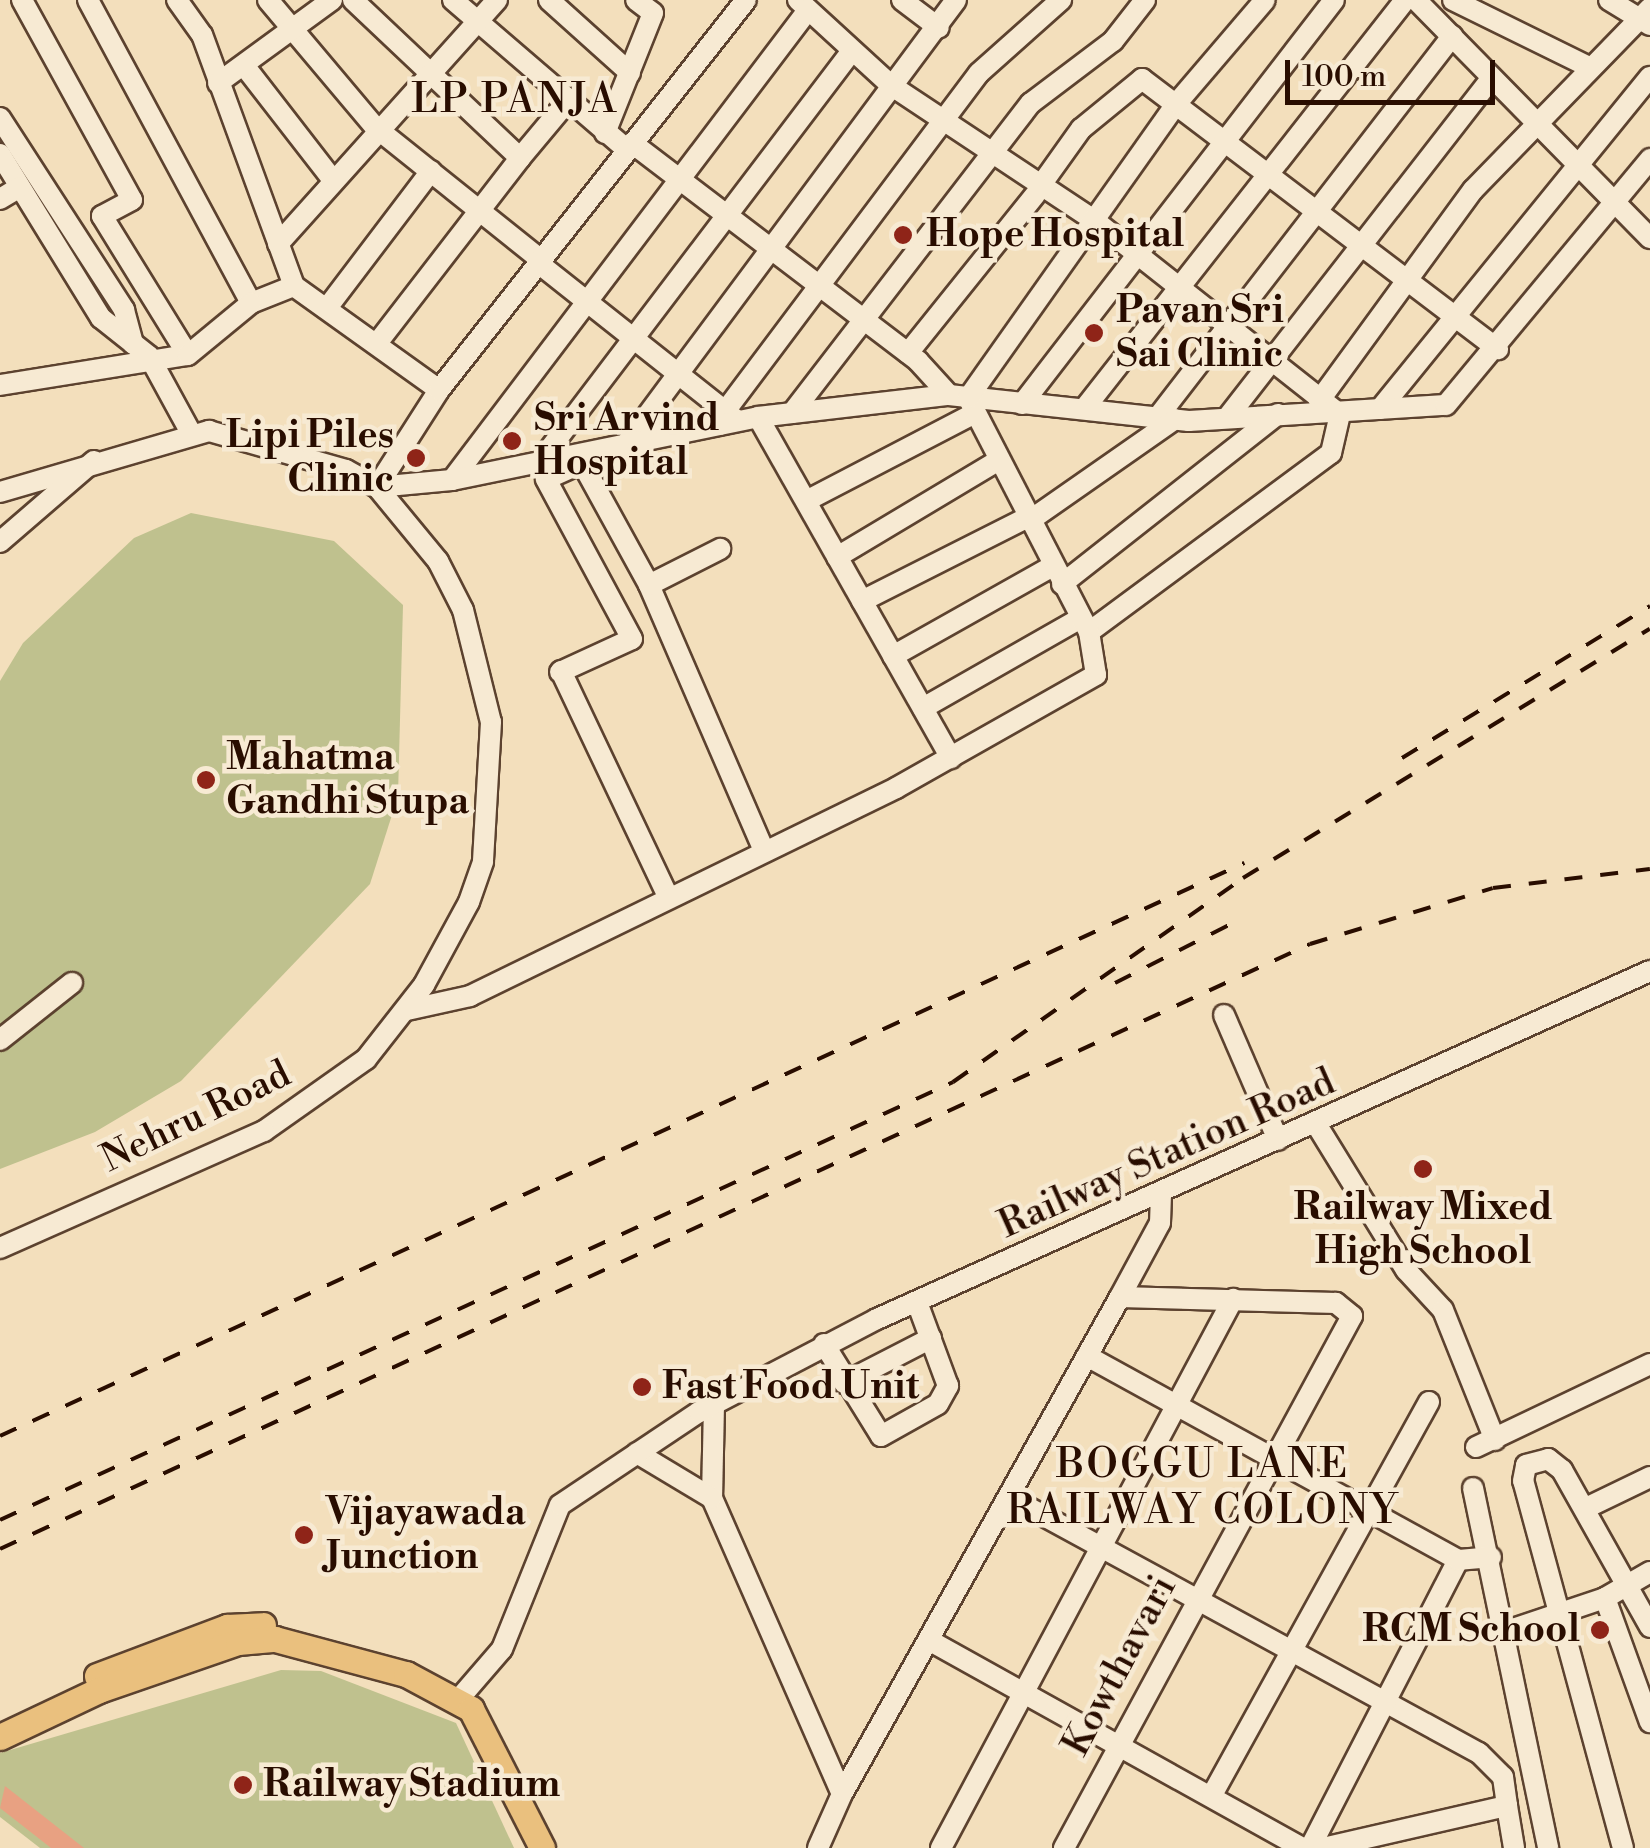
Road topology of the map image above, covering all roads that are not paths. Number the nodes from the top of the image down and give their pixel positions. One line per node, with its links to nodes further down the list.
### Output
1 (22, 0): 85 (street)
2 (88, 0): 75 (street)
3 (178, 0): 36 (street)
4 (268, 0): 27 (street)
5 (332, 0): 27 (street)
6 (353, 0): 33 (street)
7 (453, 0): 25 (street)
8 (497, 0): 25 (street)
9 (549, 0): 32 (street)
10 (636, 0): 32 (street)
11 (746, 0): 46 (street)
12 (902, 0): 26 (street)
13 (1061, 0): 41 (street)
14 (1145, 0): 47 (street)
15 (1265, 0): 39 (street)
16 (1334, 0): 45 (street)
17 (1405, 0): 53 (street)
18 (1416, 0): 28 (street)
19 (1453, 0): 23 (street)
20 (1609, 0): 24 (street)
21 (950, 2): 26 (street)
22 (803, 5): 29 (street); 55 (street)
23 (1488, 8): 30 (street)
24 (1647, 18): 30 (street)
25 (474, 23): 33 (street); 38 (street)
26 (940, 28): 37 (street)
27 (294, 32): 31 (street); 42 (street)
28 (1452, 36): 35 (street); 60 (street)
29 (851, 52): 37 (street); 62 (street)
30 (1589, 67): 43 (street)
31 (246, 68): 36 (street); 54 (street)
32 (630, 73): 44 (street)
33 (426, 74): 42 (street); 49 (street)
34 (1650, 76): 51 (street)
35 (1491, 80): 43 (street); 66 (street)
36 (218, 82): 65 (street)
37 (896, 88): 41 (street); 67 (street)
38 (566, 102): 44 (street); 49 (street)
39 (1177, 102): 45 (street); 57 (street); 63 (street)
40 (0, 118): 83 (street)
41 (945, 124): 47 (street); 71 (street)
42 (375, 126): 52 (street); 54 (street)
43 (1536, 130): 51 (street); 70 (street)
44 (605, 134): 46 (street)
45 (1224, 139): 53 (street); 68 (street)
46 (629, 146): 55 (street); 69 (street)
47 (996, 153): 57 (street); 78 (street)
48 (0, 154): 56 (street)
49 (520, 158): 61 (street)
50 (1650, 159): 59 (street)
51 (1572, 165): 59 (street); 77 (street)
52 (430, 171): 61 (street); 76 (street)
53 (1270, 173): 60 (street); 73 (street)
54 (332, 179): 65 (street)
55 (682, 180): 62 (street); 74 (street)
56 (20, 187): 58 (street); 83 (street)
57 (1038, 190): 63 (street); 84 (street)
58 (0, 199)
59 (1610, 205): 64 (street); 82 (street)
60 (1314, 208): 66 (street); 79 (street)
61 (484, 212): 69 (street); 81 (street)
62 (729, 214): 67 (street); 80 (street)
63 (1094, 220): 68 (street); 91 (street)
64 (1650, 238)
65 (278, 244): 72 (street)
66 (1361, 244): 70 (street); 86 (street)
67 (772, 248): 71 (street); 87 (street)
68 (1134, 253): 73 (street); 92 (street)
69 (538, 261): 74 (street); 89 (street)
70 (1411, 282): 77 (street); 90 (street)
71 (820, 285): 78 (street); 98 (street)
72 (294, 286): 75 (street); 76 (street)
73 (1179, 288): 79 (street); 93 (street)
74 (588, 301): 80 (street); 106 (street)
75 (251, 303): 85 (street)
76 (326, 308): 81 (street)
77 (1454, 315): 82 (street); 94 (street)
78 (863, 318): 84 (street); 95 (street)
79 (1230, 329): 86 (street); 99 (street)
80 (635, 337): 87 (street); 103 (street)
81 (378, 342): 89 (street)
82 (1498, 349): 94 (street)
83 (141, 350): 85 (street); 88 (street); 101 (street)
84 (908, 353): 91 (street)
85 (188, 355)
86 (1271, 363): 90 (street); 100 (street)
87 (679, 371): 98 (street); 102 (street)
88 (0, 385)
89 (438, 390): 107 (street)
90 (1319, 401): 97 (street)
91 (963, 402): 92 (street); 95 (street); 105 (street); 109 (street)
92 (1022, 404): 93 (street)
93 (1084, 409): 99 (street)
94 (1380, 409): 97 (street)
95 (792, 413): 98 (street)
96 (1278, 414): 97 (street); 100 (street); 114 (street)
97 (1340, 414): 117 (street)
98 (740, 416): 102 (street); 109 (street)
99 (1166, 418): 100 (street); 110 (street)
100 (1227, 418)
101 (191, 432): 104 (street); 107 (street, Nehru Road)
102 (629, 440): 103 (street)
103 (545, 455): 106 (street)
104 (99, 456): 108 (street); 111 (street)
105 (996, 462): 110 (street); 113 (street)
106 (452, 480): 107 (street)
107 (377, 487): 125 (street, Nehru Road)
108 (0, 492)
109 (806, 501): 113 (street)
110 (1028, 519): 114 (street); 116 (street)
111 (0, 542)
112 (720, 549): 115 (street)
113 (837, 557): 116 (street)
114 (1057, 575): 117 (street); 118 (street)
115 (650, 585): 121 (street); 122 (street)
116 (862, 601): 118 (street)
117 (1085, 625): 119 (street); 120 (street)
118 (893, 656): 119 (street)
119 (922, 708): 120 (street)
120 (951, 758): 121 (street)
121 (763, 849): 122 (street)
122 (668, 896): 125 (street)
123 (1650, 971): 128 (street, Railway Station Road)
124 (72, 983): 127 (street)
125 (407, 1010): 131 (street, Nehru Road)
126 (1224, 1015): 129 (street)
127 (0, 1040)
128 (1318, 1126): 129 (street, Railway Station Road); 138 (street)
129 (1278, 1140): 130 (street, Railway Station Road)
130 (1161, 1194): 132 (street); 134 (street, Railway Station Road)
131 (0, 1248)
132 (1120, 1297): 133 (street); 137 (street)
133 (1233, 1300): 142 (street); 144 (street, Kowthavari)
134 (917, 1302): 135 (street); 136 (street, Railway Station Road)
135 (930, 1338): 139 (street); 139 (street)
136 (824, 1344): 139 (street); 141 (street, Railway Station Road)
137 (1087, 1356): 142 (street); 147 (street)
138 (1650, 1364)
139 (844, 1383)
140 (1429, 1402): 150 (street)
141 (714, 1404): 143 (street, Railway Station Road); 148 (street)
142 (1179, 1407): 144 (street); 151 (street)
143 (638, 1453): 148 (street); 164 (street, Railway Station Road)
144 (1272, 1457): 150 (street); 156 (street, Kowthavari)
145 (1650, 1477): 149 (street)
146 (1474, 1488): 152 (street)
147 (1010, 1497): 151 (street); 160 (street)
148 (712, 1498): 170 (street)
149 (1588, 1507): 154 (street); 157 (street)
150 (1367, 1509): 153 (street); 161 (street)
151 (1102, 1549): 156 (street); 163 (street)
152 (1492, 1557): 153 (street); 159 (street)
153 (1458, 1560): 165 (street)
154 (1640, 1576): 155 (street); 158 (street)
155 (1606, 1598): 157 (street); 167 (street)
156 (1196, 1599): 161 (street); 169 (street, Kowthavari)
157 (1560, 1614): 159 (street); 182 (street)
158 (1650, 1627)
159 (1507, 1631): 181 (street)
160 (934, 1643): 163 (street); 170 (street)
161 (1289, 1650): 165 (street); 171 (street)
162 (321, 1651): 164 (main road); 166 (main road); 168 (main road)
163 (1026, 1693): 169 (street); 173 (street)
164 (458, 1700): 174 (main road)
165 (1386, 1702): 172 (street); 178 (street)
166 (0, 1718)
167 (1650, 1722)
168 (0, 1737)
169 (1117, 1742): 171 (street); 176 (street, Kowthavari)
170 (842, 1794): 175 (street)
171 (1212, 1796): 177 (street)
172 (1508, 1806): 179 (street); 180 (street)
173 (949, 1845)
174 (542, 1848)
175 (818, 1848)
176 (1064, 1848)
177 (1302, 1848)
178 (1310, 1848)
179 (1323, 1848)
180 (1514, 1848)
181 (1548, 1848)
182 (1623, 1848)

